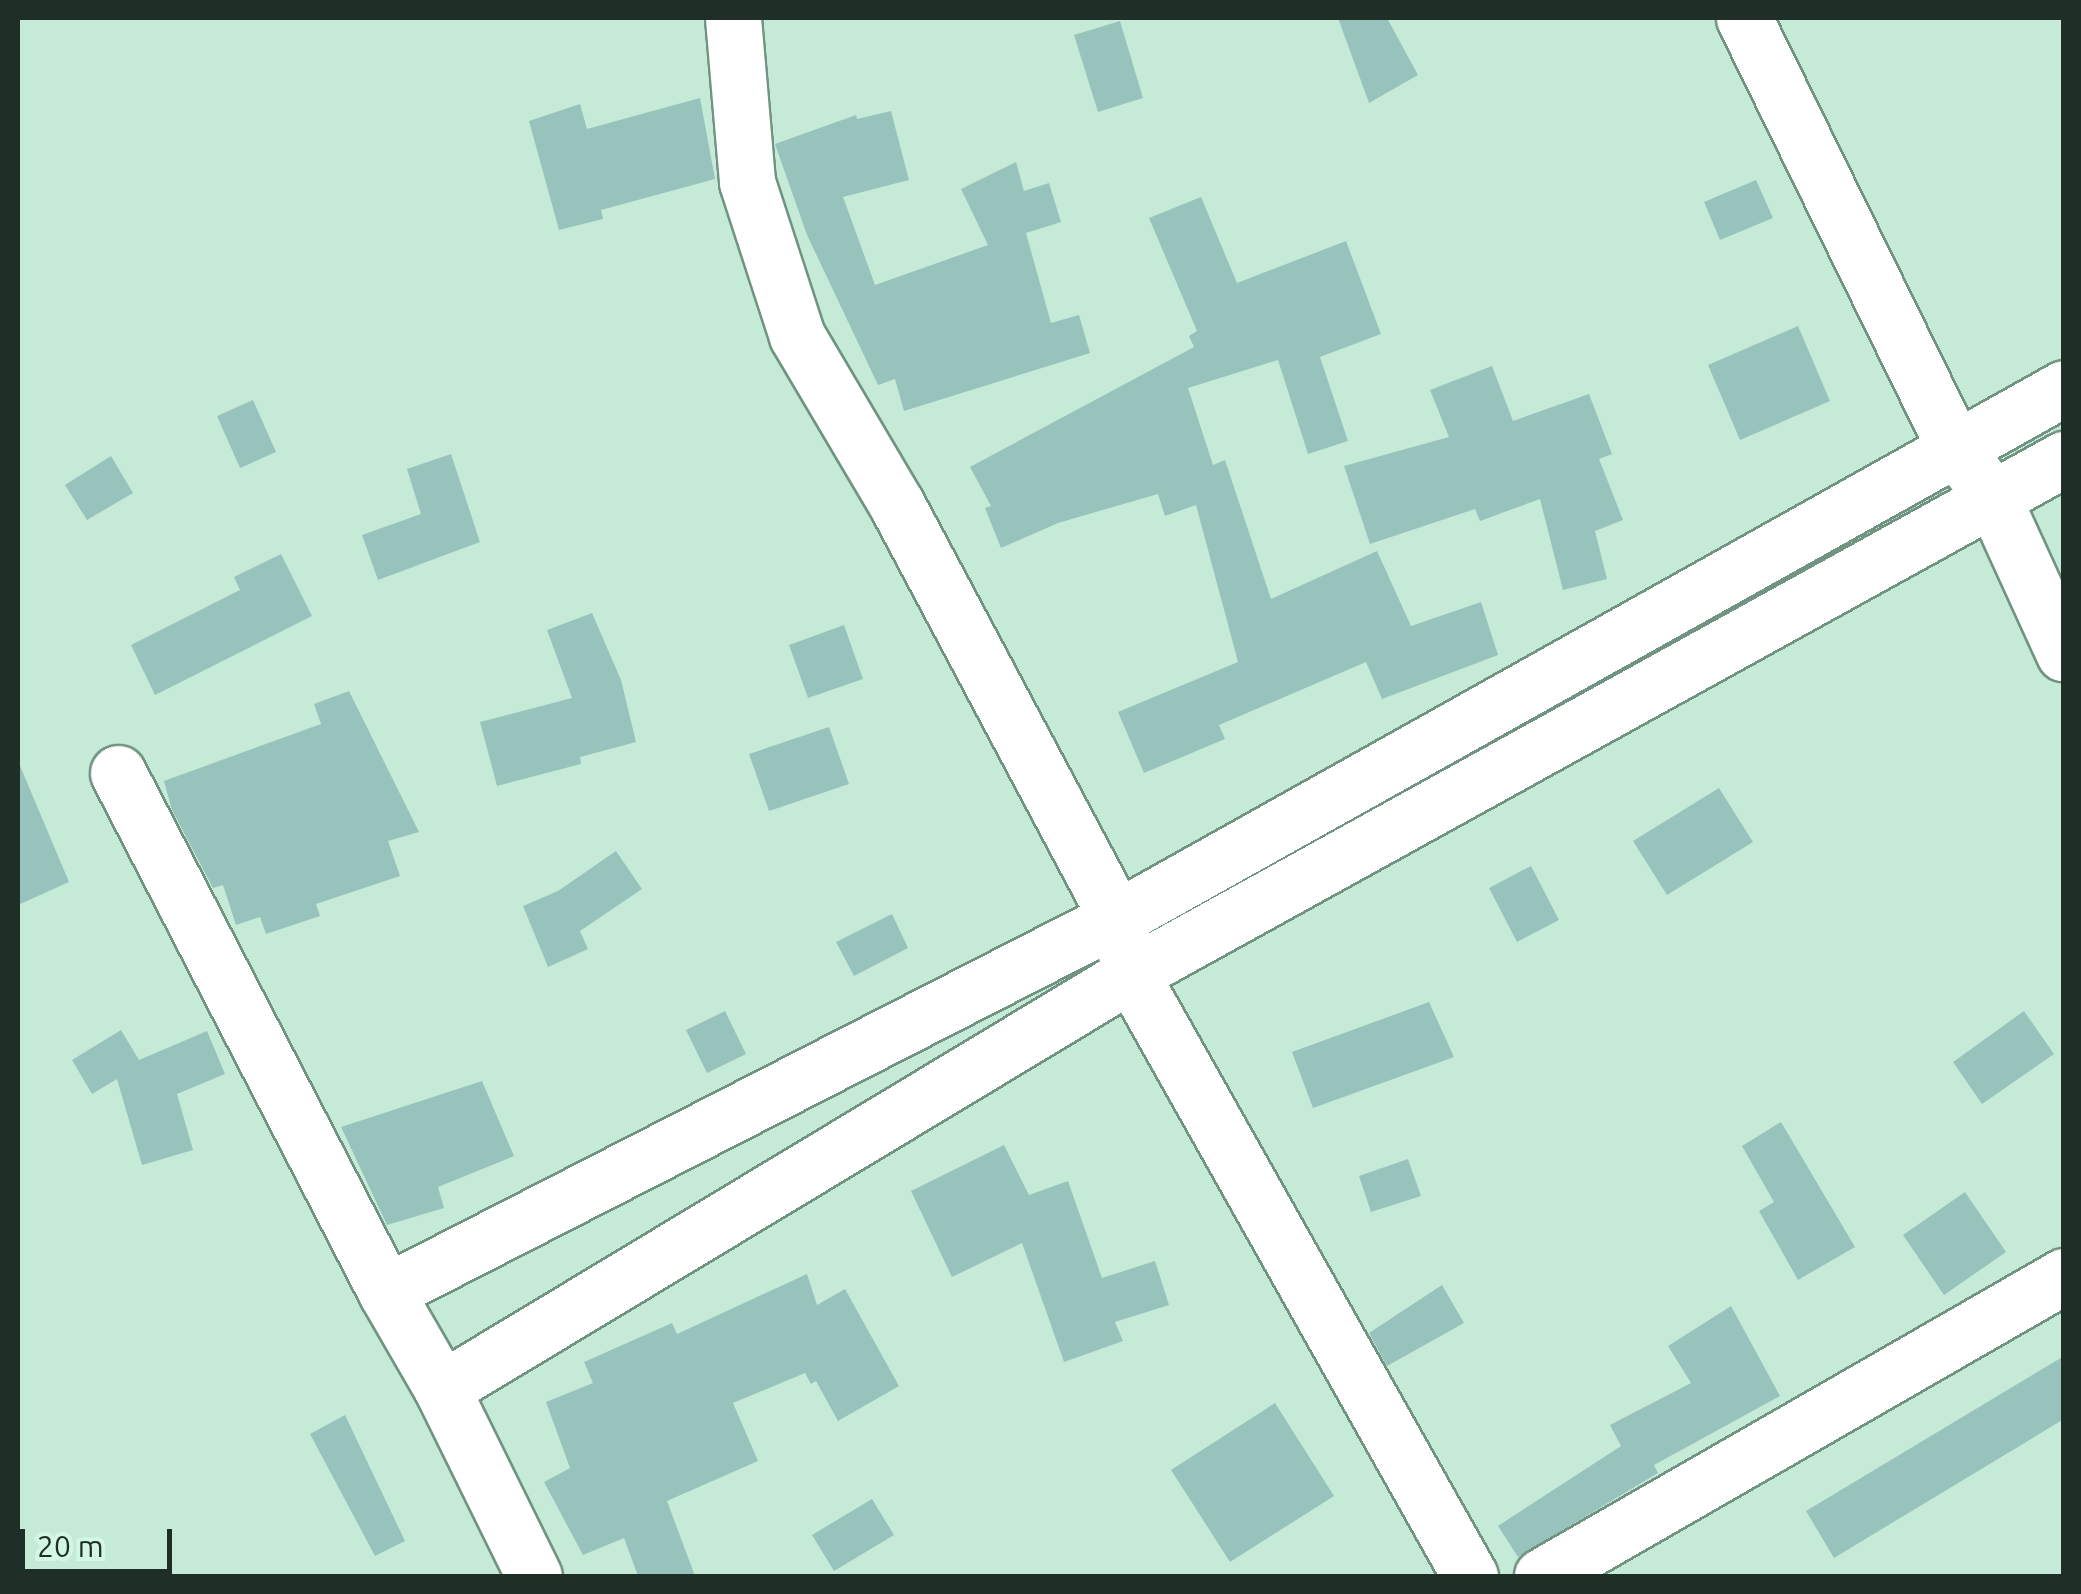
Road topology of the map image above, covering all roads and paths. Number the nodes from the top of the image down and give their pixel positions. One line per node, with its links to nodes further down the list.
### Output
1 (733, 18): 9 (street)
2 (1744, 18): 4 (street)
3 (2064, 388): 4 (street)
4 (1954, 446): 6 (street); 9 (street)
5 (2064, 459): 6 (street)
6 (1992, 498): 7 (street); 10 (street)
7 (2064, 654)
8 (118, 773): 12 (street)
9 (1117, 918): 10 (street); 12 (street)
10 (1132, 974): 13 (street); 15 (street)
11 (2064, 1276): 16 (street)
12 (386, 1292): 13 (street)
13 (442, 1389): 14 (street)
14 (534, 1576)
15 (1470, 1576)
16 (1542, 1576)

